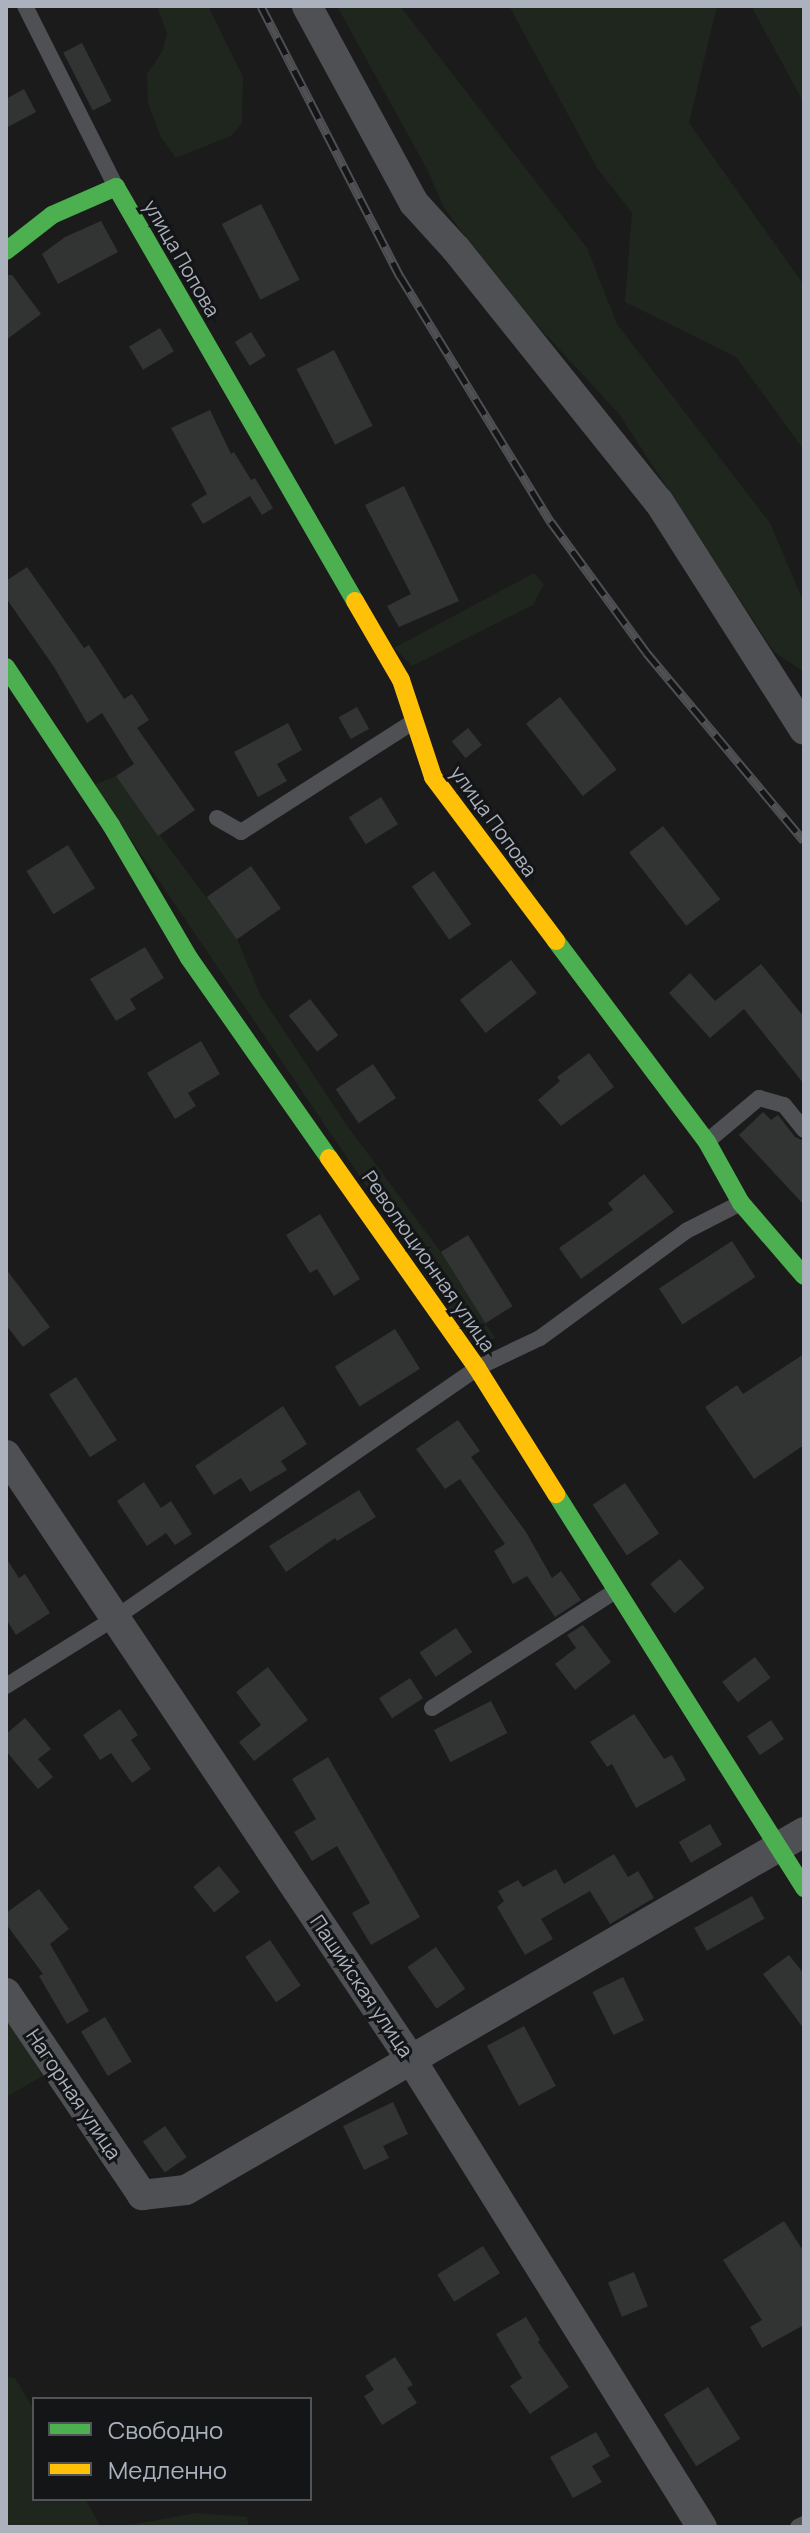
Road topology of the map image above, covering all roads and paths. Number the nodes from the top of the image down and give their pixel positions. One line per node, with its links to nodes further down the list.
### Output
1 (25, 6): 3 (lane)
2 (307, 6): 7 (street)
3 (116, 187): 4 (street); 6 (street, улица Попова)
4 (6, 251)
5 (6, 667): 13 (street, Революционная улица)
6 (414, 721): 8 (lane); 10 (street, улица Попова)
7 (804, 730)
8 (217, 818)
9 (804, 1130): 10 (lane)
10 (707, 1142): 11 (street, улица Попова)
11 (741, 1203): 12 (street, улица Попова); 13 (lane)
12 (804, 1276)
13 (477, 1368): 15 (street, Революционная улица); 16 (lane)
14 (6, 1455): 16 (street, Пашийская улица)
15 (617, 1590): 18 (lane); 19 (street, Революционная улица)
16 (115, 1618): 17 (lane); 22 (street, Пашийская улица)
17 (6, 1686)
18 (432, 1708)
19 (792, 1840): 20 (street, Революционная улица); 22 (street)
20 (804, 1888)
21 (6, 1993): 22 (street, Нагорная улица)
22 (412, 2061): 24 (street, Пашийская улица)
23 (804, 2524): 25 (lane)
24 (702, 2527)
25 (798, 2527)

